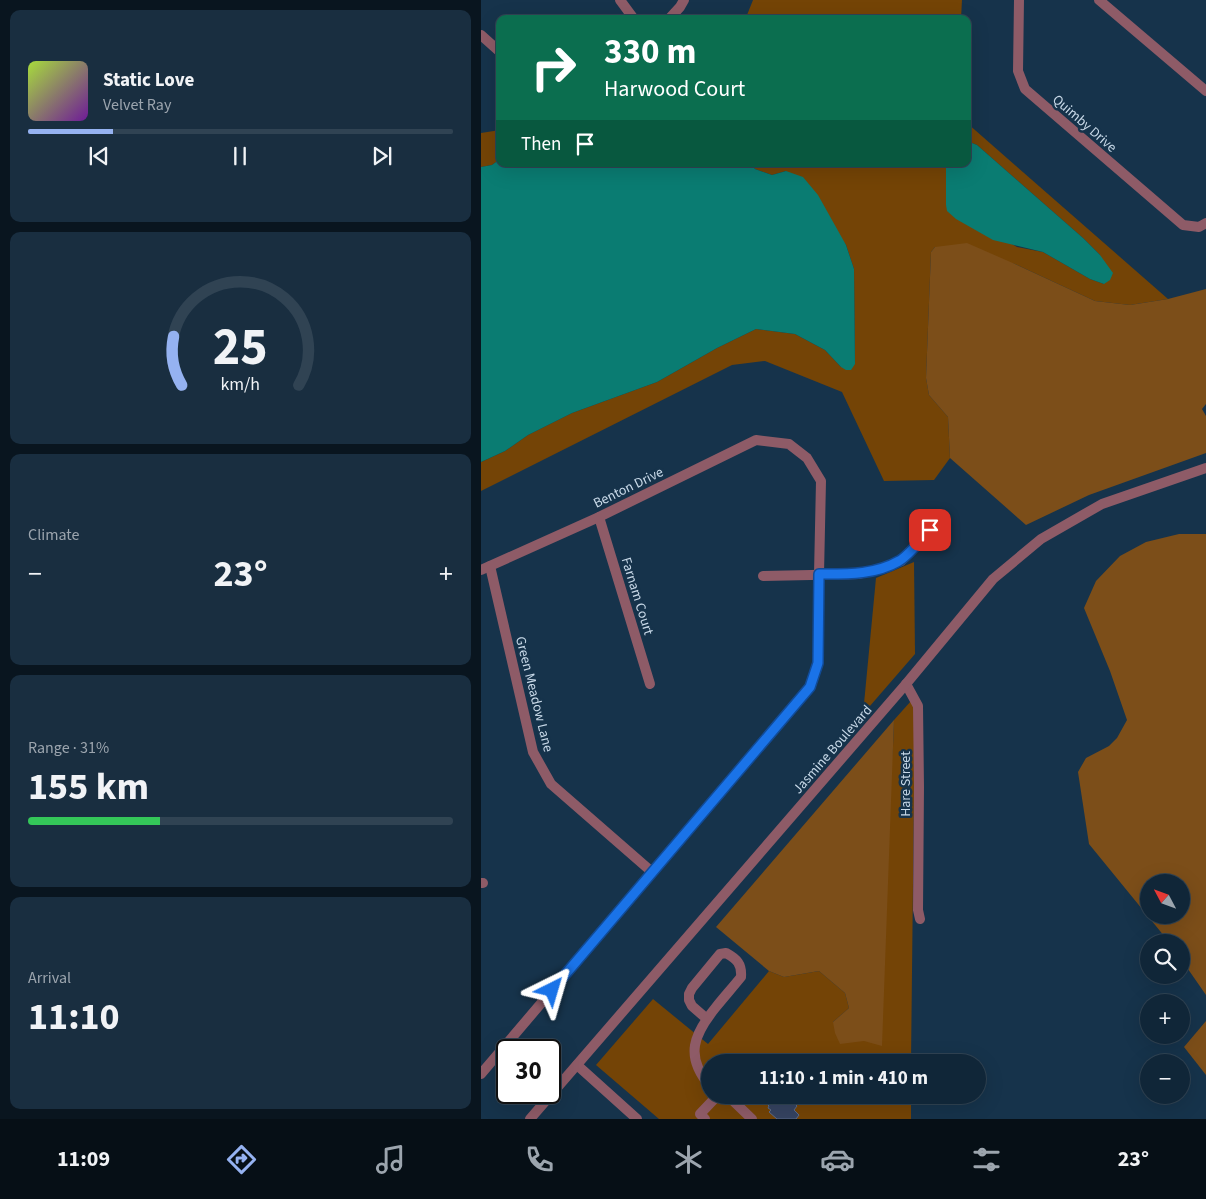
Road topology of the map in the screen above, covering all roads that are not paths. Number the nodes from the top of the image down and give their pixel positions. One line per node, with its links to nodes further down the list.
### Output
1 (620, 0): 5 (street)
2 (684, 0): 6 (street)
3 (1019, 0): 10 (street, Quimby Drive)
4 (1099, 0): 9 (street)
5 (631, 15)
6 (673, 15)
7 (481, 36): 8 (street)
8 (496, 49)
9 (1206, 92)
10 (1203, 225)
11 (1206, 468): 18 (street, Jasmine Boulevard)
12 (599, 517): 14 (street, Benton Drive); 15 (street, Benton Drive); 17 (street, Farnam Court)
13 (930, 530): 15 (street)
14 (485, 568): 19 (street, Green Meadow Lane)
15 (819, 574): 16 (street); 19 (street)
16 (763, 576)
17 (650, 684)
18 (906, 684): 20 (street, Hare Street); 24 (street, Jasmine Boulevard)
19 (652, 872): 23 (street)
20 (920, 919)
21 (707, 1019): 21 (street); 25 (street)
22 (481, 1057): 23 (street)
23 (490, 1065): 26 (street)
24 (577, 1065): 30 (street, Jasmine Boulevard); 31 (street)
25 (701, 1073)
26 (481, 1074)
27 (709, 1104): 32 (street)
28 (736, 1104): 29 (street)
29 (750, 1118)
30 (530, 1119)
31 (637, 1119)
32 (705, 1119)

